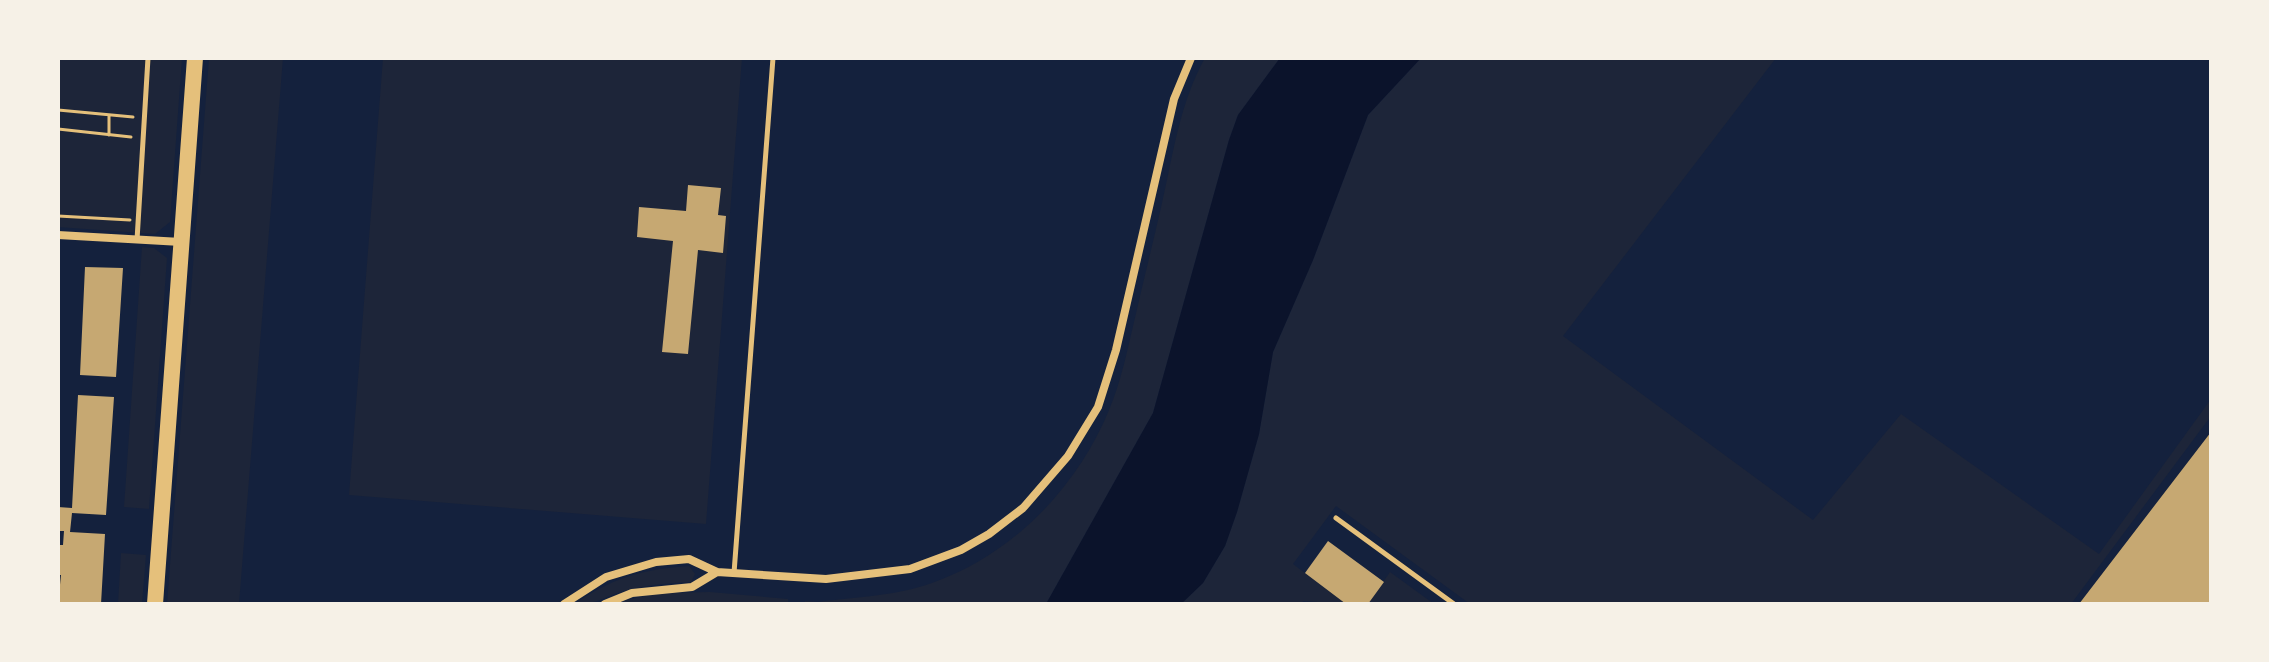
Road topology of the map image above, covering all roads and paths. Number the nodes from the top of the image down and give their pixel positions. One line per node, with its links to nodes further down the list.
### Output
1 (148, 58): 7 (lane)
2 (195, 58): 15 (main road)
3 (773, 58): 18 (lane)
4 (1191, 58): 18 (street)
5 (58, 110): 6 (path)
6 (109, 115): 7 (path); 9 (path)
7 (144, 118): 10 (lane)
8 (58, 129): 9 (path)
9 (109, 135): 10 (path)
10 (143, 139): 12 (lane)
11 (58, 216): 12 (path)
12 (138, 221): 14 (lane)
13 (58, 235): 14 (street)
14 (137, 240): 15 (street)
15 (182, 242): 19 (main road)
16 (1336, 518): 22 (lane)
17 (717, 572): 18 (street); 20 (street); 21 (street)
18 (734, 573)
19 (155, 604)
20 (564, 604)
21 (605, 604)
22 (1454, 604)

